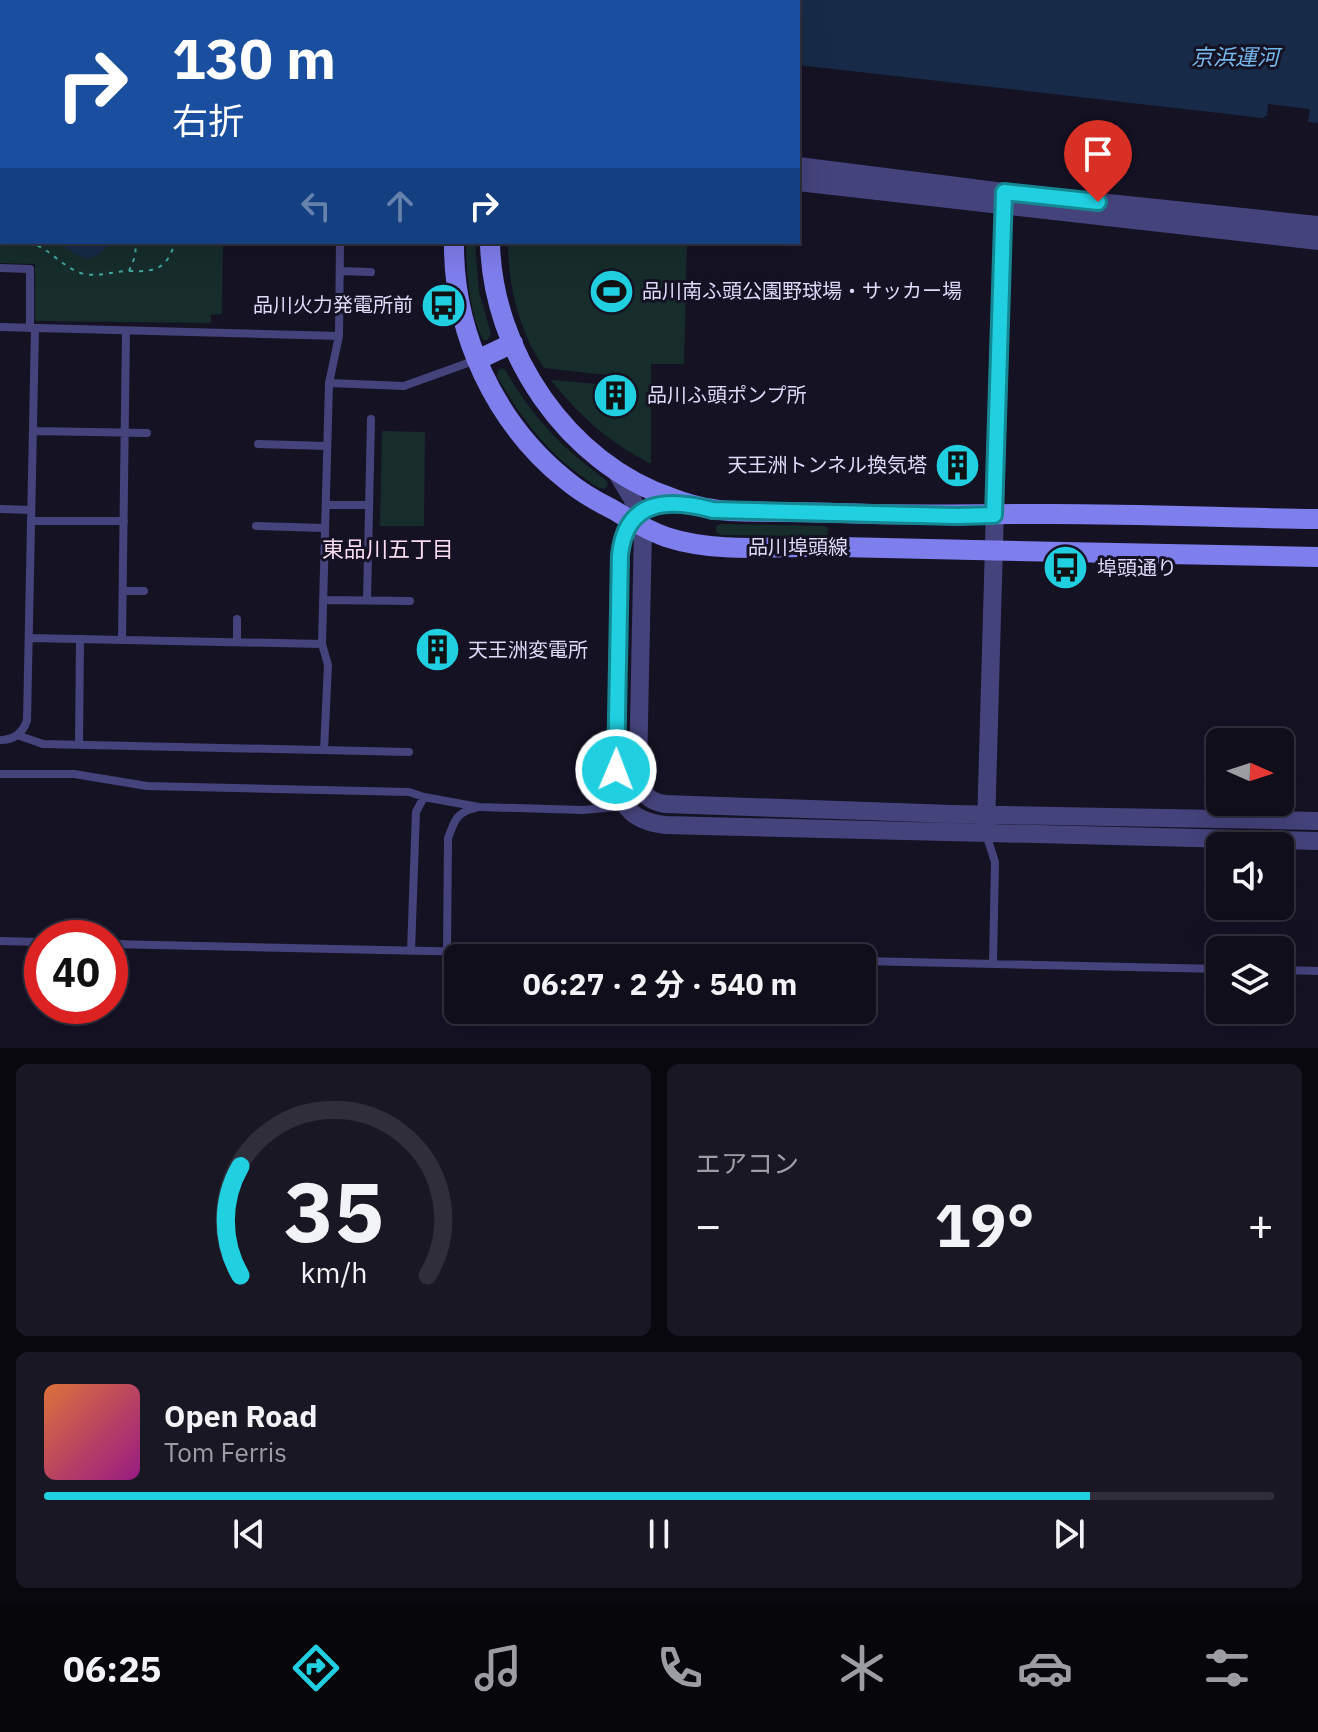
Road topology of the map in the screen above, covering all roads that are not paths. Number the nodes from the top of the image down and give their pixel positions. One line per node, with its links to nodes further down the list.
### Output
1 (800, 166): 3 (street)
2 (800, 182): 3 (street)
3 (1004, 199): 4 (street); 5 (street); 32 (street)
4 (1318, 225)
5 (1318, 241)
6 (340, 244): 10 (lane)
7 (454, 244): 17 (main road, 品川埠頭線)
8 (490, 244): 16 (main road, 品川埠頭線)
9 (0, 268): 13 (lane)
10 (340, 271): 11 (lane); 15 (lane)
11 (371, 272)
12 (0, 327): 13 (lane)
13 (33, 328): 14 (lane); 20 (lane)
14 (126, 331): 15 (lane); 21 (lane)
15 (339, 336): 18 (lane)
16 (513, 343): 17 (main road); 25 (main road, 品川埠頭線)
17 (477, 360): 18 (lane); 37 (main road, 品川埠頭線)
18 (329, 383): 24 (lane)
19 (371, 419): 28 (lane)
20 (33, 431): 21 (lane); 30 (lane)
21 (125, 433): 22 (lane); 36 (lane)
22 (147, 433)
23 (258, 444): 24 (lane)
24 (327, 446): 27 (lane)
25 (615, 470): 26 (main road, 品川埠頭線); 37 (street)
26 (691, 504): 31 (main road, 品川埠頭線); 37 (street)
27 (326, 505): 28 (lane); 39 (lane)
28 (369, 505): 47 (lane)
29 (0, 509): 30 (lane)
30 (31, 510): 35 (lane)
31 (838, 513): 32 (main road, 品川埠頭線); 40 (main road)
32 (994, 515): 33 (main road, 品川埠頭線); 41 (street)
33 (1176, 517): 34 (main road, 品川埠頭線); 42 (main road)
34 (1318, 519)
35 (31, 521): 36 (lane); 50 (lane)
36 (124, 521): 44 (lane)
37 (637, 521): 40 (main road, 品川埠頭線); 61 (street); 63 (street)
38 (256, 526): 39 (lane)
39 (325, 528): 46 (lane)
40 (837, 547): 41 (main road, 品川埠頭線)
41 (994, 551): 42 (main road, 品川埠頭線); 65 (street)
42 (1176, 554): 43 (main road, 品川埠頭線)
43 (1318, 557)
44 (123, 591): 45 (lane); 52 (lane)
45 (144, 591)
46 (323, 600): 47 (lane); 54 (lane)
47 (367, 600): 48 (lane)
48 (410, 601)
49 (237, 619): 53 (lane)
50 (29, 638): 51 (lane); 55 (lane)
51 (80, 639): 52 (lane); 57 (lane)
52 (122, 640): 53 (lane)
53 (237, 642): 54 (lane)
54 (322, 644): 58 (lane)
55 (17, 735): 56 (lane); 57 (lane)
56 (0, 740)
57 (79, 745): 58 (lane)
58 (324, 750): 59 (lane)
59 (409, 752)
60 (0, 774): 62 (lane)
61 (642, 792): 63 (lane); 65 (street)
62 (424, 797): 64 (lane); 73 (lane)
63 (626, 806): 64 (lane); 67 (street)
64 (479, 807): 72 (lane)
65 (986, 814): 66 (street); 67 (street)
66 (1318, 821)
67 (986, 833): 68 (street); 76 (lane)
68 (1318, 841)
69 (0, 941): 70 (lane)
70 (24, 942)
71 (128, 944): 73 (lane)
72 (447, 944)
73 (411, 951): 74 (lane)
74 (444, 951)
75 (876, 961): 76 (lane)
76 (993, 963): 77 (lane)
77 (1206, 969)
78 (1294, 970): 79 (lane)
79 (1318, 971)

